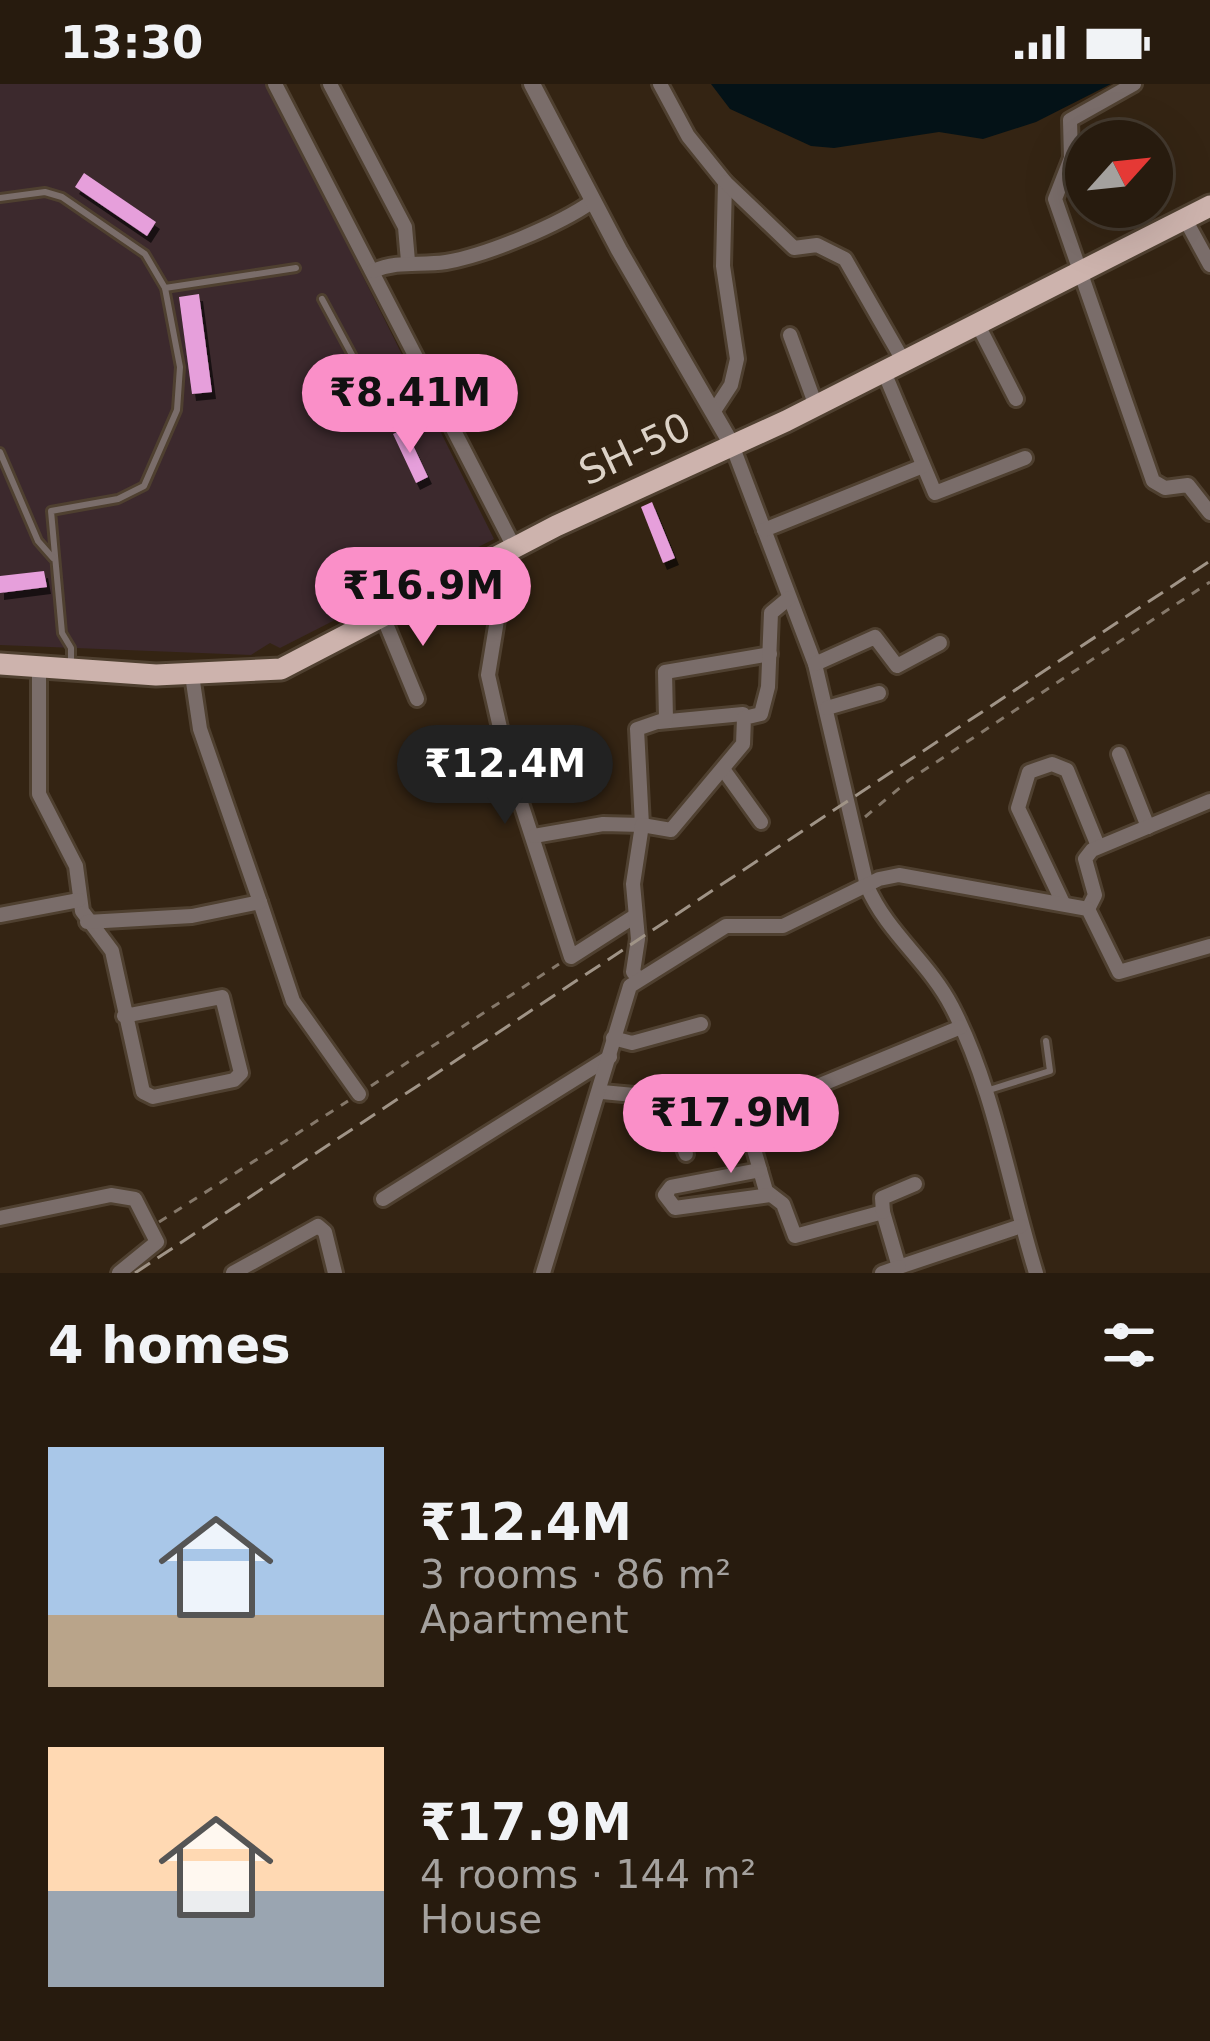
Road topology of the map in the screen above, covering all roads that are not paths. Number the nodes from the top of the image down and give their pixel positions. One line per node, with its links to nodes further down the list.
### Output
1 (274, 84): 14 (street)
2 (330, 84): 11 (street)
3 (660, 84): 6 (street)
4 (1134, 84): 15 (street)
5 (536, 86): 8 (street)
6 (725, 182): 20 (street); 23 (street)
7 (0, 198): 16 (lane)
8 (593, 201): 11 (street); 23 (street)
9 (1210, 206): 10 (main road, SH-50)
10 (1186, 219): 12 (street); 15 (main road, SH-50)
11 (408, 261): 14 (street)
12 (1210, 265)
13 (296, 268): 16 (lane)
14 (373, 271): 24 (street)
15 (1079, 273): 18 (main road, SH-50); 29 (street)
16 (165, 288): 32 (lane)
17 (322, 299): 24 (lane)
18 (978, 325): 20 (main road, SH-50); 21 (street)
19 (790, 335): 22 (street)
20 (894, 367): 22 (main road, SH-50); 28 (street)
21 (1016, 399)
22 (816, 406): 25 (main road, SH-50)
23 (714, 411): 25 (street)
24 (446, 414): 31 (street)
25 (732, 445): 30 (street); 31 (main road, SH-50)
26 (0, 452): 32 (lane)
27 (1025, 458): 28 (street)
28 (923, 466): 30 (street)
29 (1210, 513)
30 (764, 530): 34 (street)
31 (514, 549): 33 (main road, SH-50)
32 (56, 560): 41 (lane)
33 (486, 565): 35 (main road, SH-50); 54 (street)
34 (789, 598): 37 (street); 39 (street)
35 (384, 619): 42 (main road, SH-50); 44 (street)
36 (940, 643): 39 (street)
37 (770, 654): 47 (street); 49 (street)
38 (0, 664): 40 (main road, SH-50)
39 (815, 664): 45 (street)
40 (40, 669): 41 (main road, SH-50); 57 (street)
41 (70, 670): 42 (main road, SH-50)
42 (192, 675): 58 (street)
43 (879, 692): 45 (street)
44 (417, 699)
45 (827, 708): 56 (street)
46 (742, 714): 47 (street)
47 (658, 722): 52 (street)
48 (1119, 754): 53 (street)
49 (723, 769): 51 (street); 52 (street)
50 (1210, 801): 53 (street)
51 (761, 822)
52 (642, 825): 54 (street); 62 (street)
53 (1148, 827): 55 (street)
54 (534, 836): 62 (street)
55 (1098, 846): 59 (street); 60 (street)
56 (867, 886): 59 (street); 65 (street); 68 (street)
57 (79, 900): 61 (street); 63 (street)
58 (260, 902): 63 (street); 74 (street)
59 (1063, 903): 60 (street)
60 (1088, 909): 64 (street)
61 (0, 915)
62 (635, 916): 65 (street)
63 (87, 922): 66 (street)
64 (1210, 946)
65 (639, 979): 69 (street)
66 (124, 1016): 66 (street)
67 (701, 1024): 69 (street)
68 (961, 1027): 73 (street); 76 (street)
69 (613, 1038): 71 (street)
70 (1046, 1041): 73 (lane)
71 (610, 1057): 72 (street); 79 (street)
72 (602, 1092): 75 (street); 87 (street)
73 (983, 1092): 82 (street)
74 (359, 1094)
75 (686, 1154)
76 (760, 1170): 78 (street); 78 (street)
77 (915, 1184): 80 (street)
78 (770, 1195): 80 (street)
79 (383, 1199)
80 (883, 1212): 83 (street)
81 (0, 1218): 84 (street)
82 (1021, 1226): 83 (street); 89 (street)
83 (899, 1267): 88 (street)
84 (119, 1273)
85 (233, 1273): 86 (street)
86 (335, 1273)
87 (544, 1273)
88 (882, 1273)
89 (1036, 1273)

